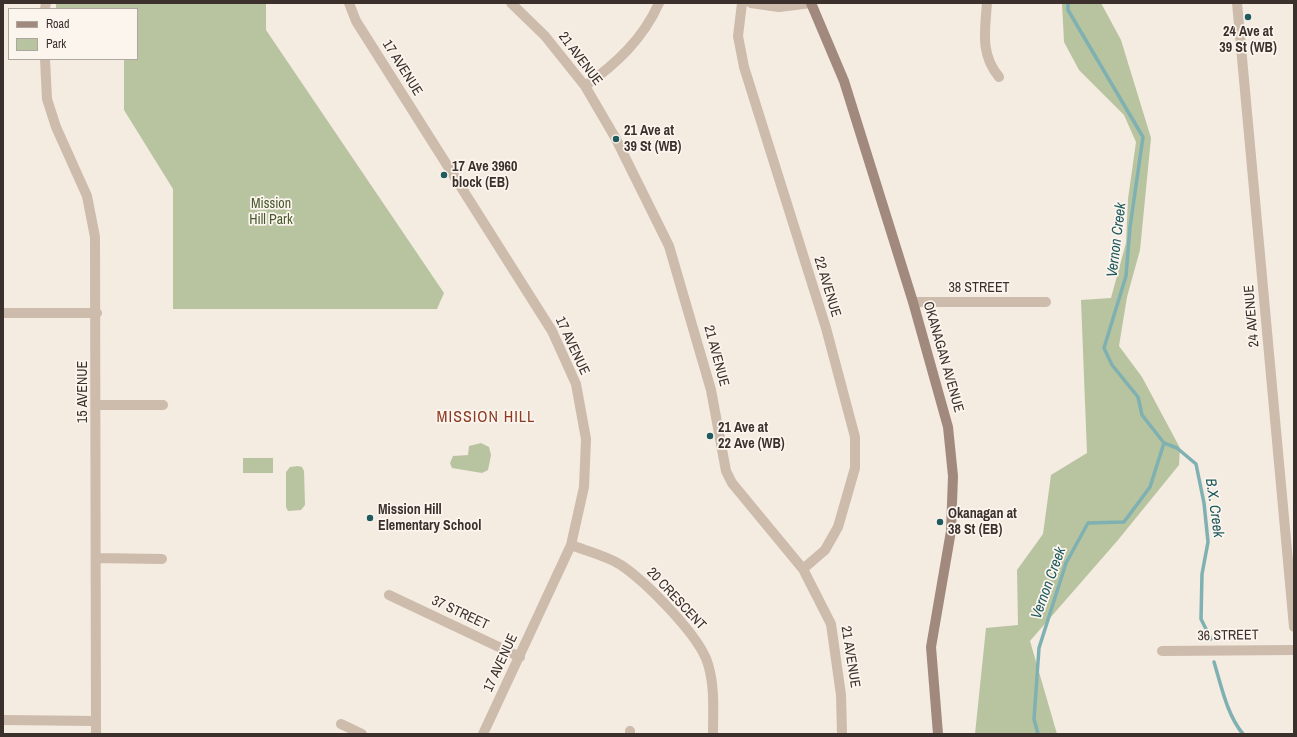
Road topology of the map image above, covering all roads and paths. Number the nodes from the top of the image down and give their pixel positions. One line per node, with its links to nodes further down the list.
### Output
1 (349, 3): 18 (street, 17 AVENUE)
2 (511, 3): 11 (street, 21 AVENUE)
3 (659, 3): 11 (street)
4 (742, 3): 21 (street, 22 AVENUE)
5 (751, 3): 6 (street)
6 (811, 3): 12 (street, OKANAGAN AVENUE)
7 (987, 3): 10 (street)
8 (1237, 3): 23 (street, 24 AVENUE)
9 (45, 60): 15 (street, 15 AVENUE)
10 (998, 77)
11 (585, 86): 21 (street, 21 AVENUE)
12 (912, 302): 13 (street, 38 STREET); 35 (street, OKANAGAN AVENUE)
13 (1046, 302)
14 (3, 313): 15 (street)
15 (97, 313): 16 (street, 15 AVENUE)
16 (97, 405): 17 (street); 19 (street, 15 AVENUE)
17 (163, 405)
18 (571, 544): 26 (street, 17 AVENUE); 33 (street, 20 CRESCENT)
19 (96, 558): 20 (street); 28 (street, 15 AVENUE)
20 (162, 560)
21 (803, 569): 34 (street, 21 AVENUE)
22 (389, 595): 26 (street, 37 STREET)
23 (1294, 627)
24 (1294, 650): 25 (street, 36 STREET)
25 (1162, 651)
26 (520, 657): 32 (street, 17 AVENUE)
27 (3, 720): 28 (street)
28 (96, 721): 30 (street, 15 AVENUE)
29 (341, 724): 31 (street)
30 (96, 734)
31 (362, 734)
32 (482, 734)
33 (713, 734)
34 (842, 734)
35 (938, 734)

